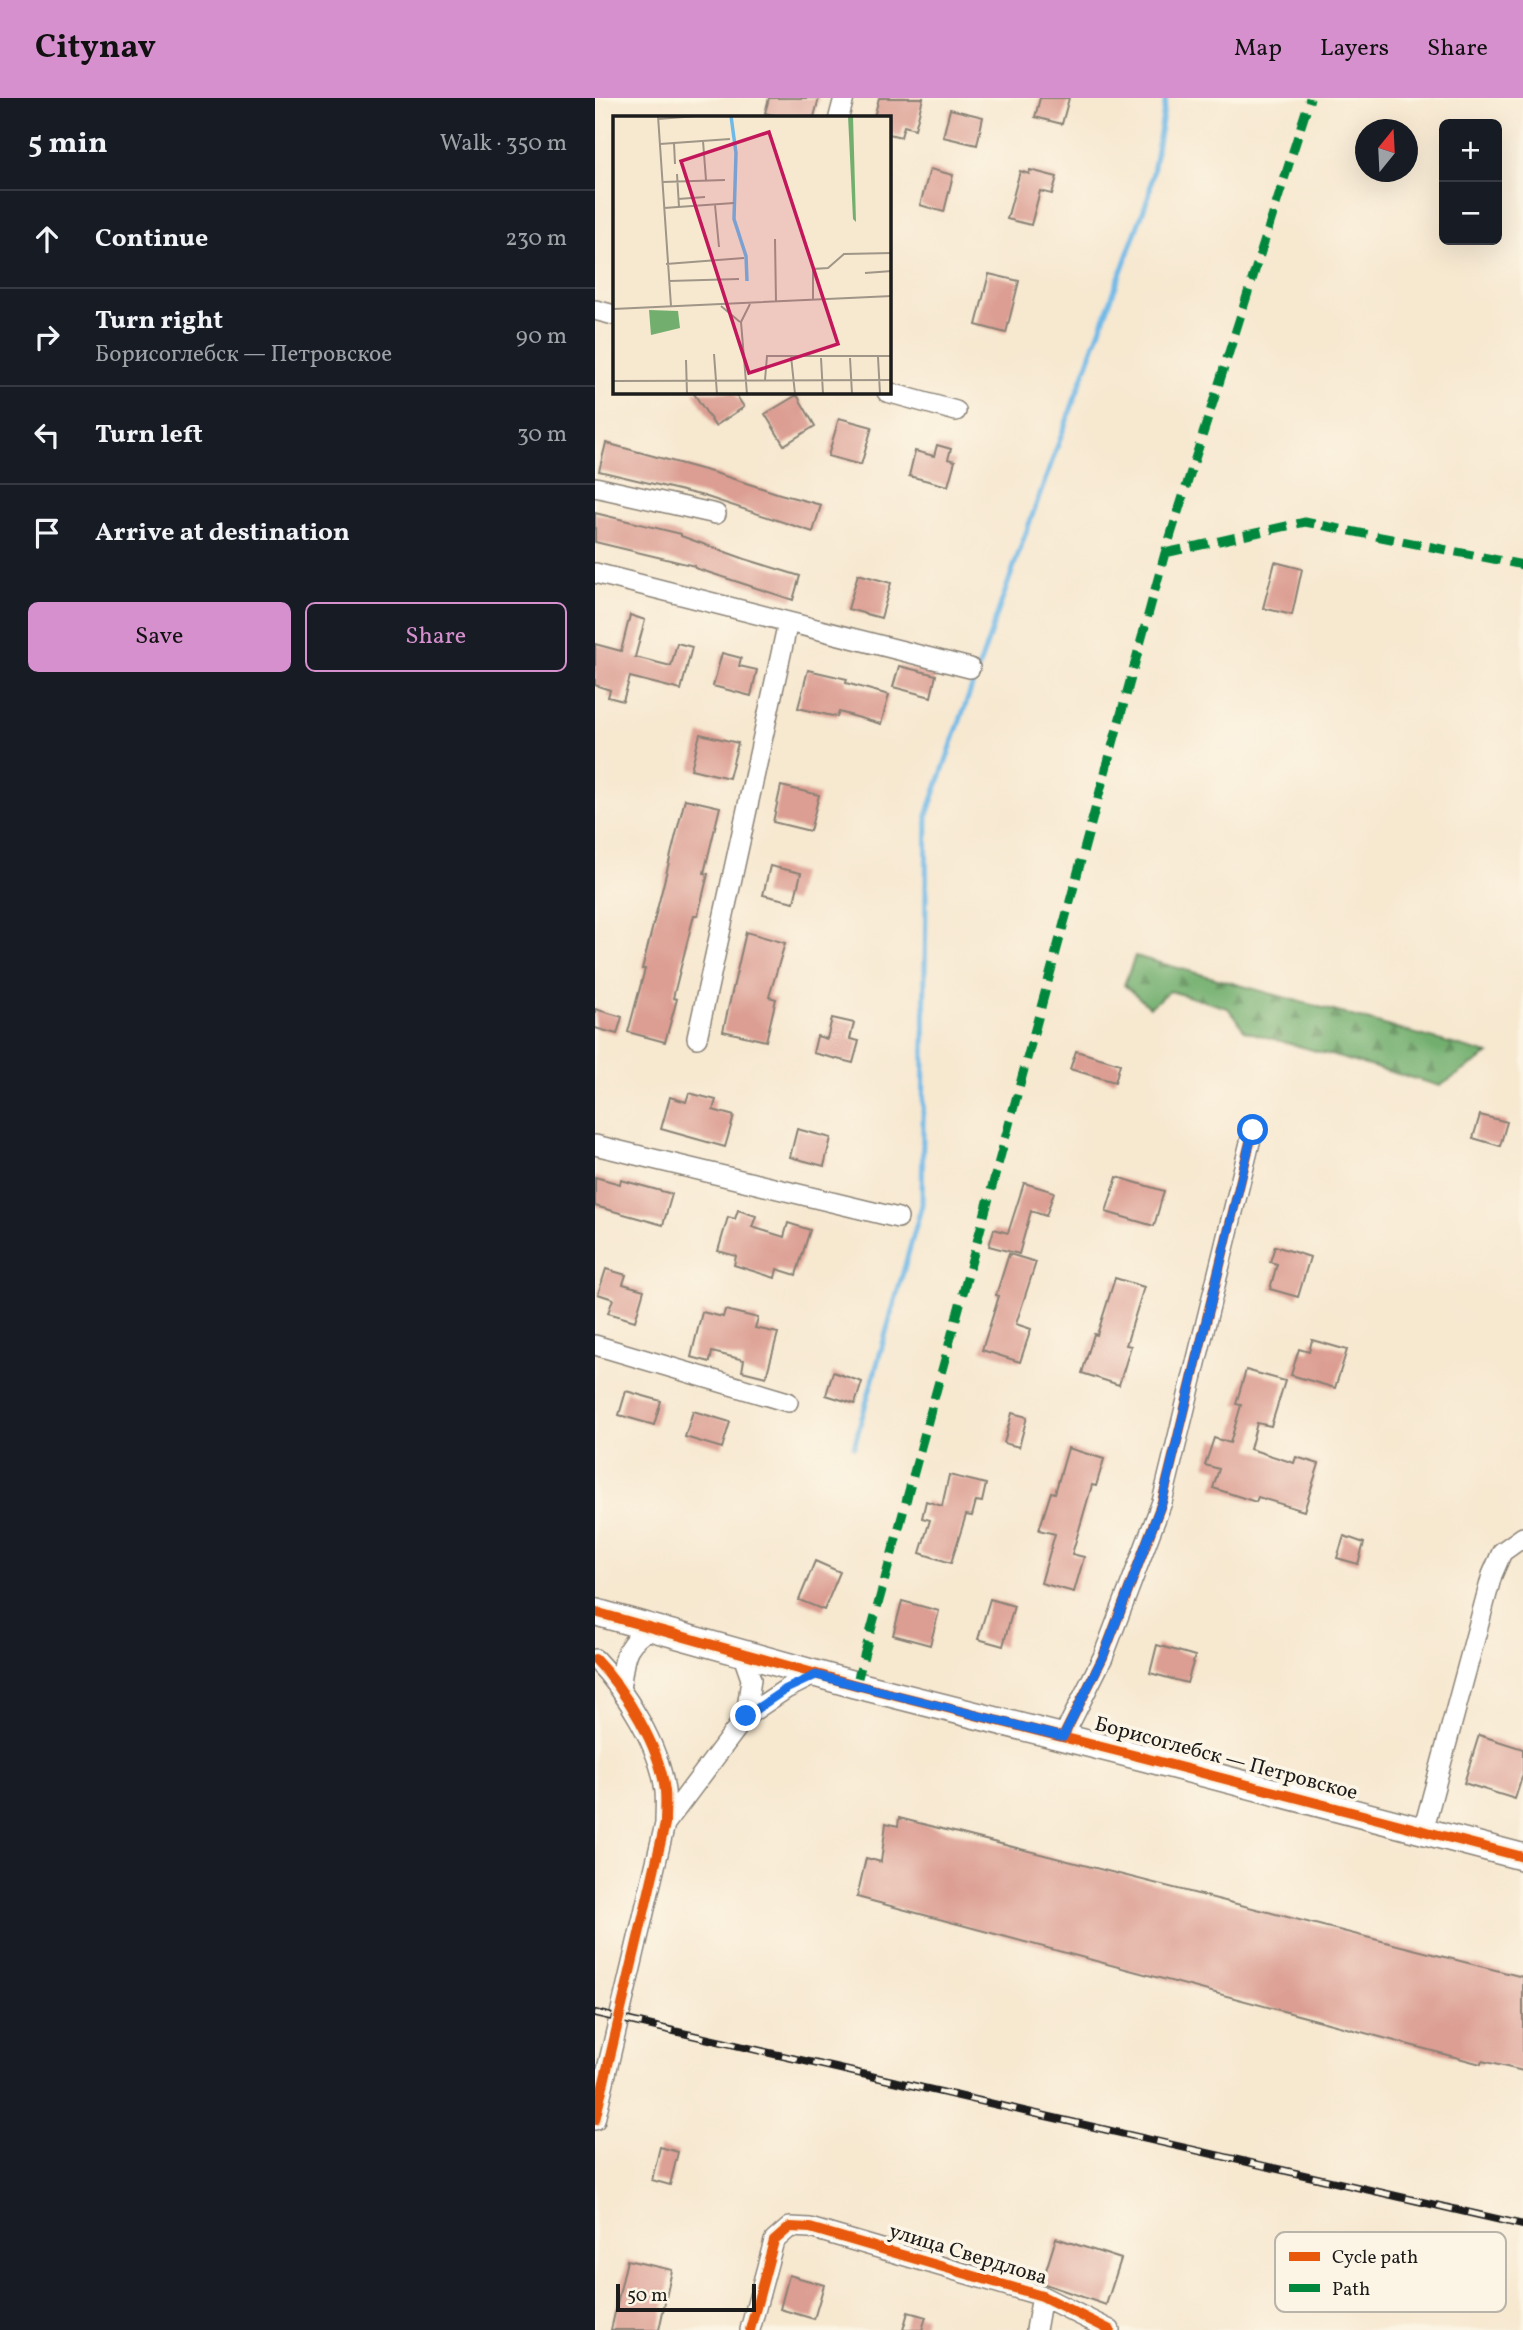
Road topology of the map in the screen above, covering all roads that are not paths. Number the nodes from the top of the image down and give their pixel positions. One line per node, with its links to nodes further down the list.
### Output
1 (844, 98): 2 (street)
2 (839, 116)
3 (595, 310): 4 (street)
4 (613, 315)
5 (891, 393): 6 (street)
6 (956, 411)
7 (595, 487): 8 (street)
8 (716, 514)
9 (595, 573): 10 (street)
10 (788, 622): 11 (street); 12 (street)
11 (969, 668)
12 (697, 1038)
13 (1253, 1130): 26 (street)
14 (595, 1145): 15 (street)
15 (898, 1218)
16 (595, 1345): 17 (street)
17 (788, 1402)
18 (1523, 1537): 28 (street)
19 (595, 1612): 20 (street, Борисоглебск — Петровское)
20 (652, 1628): 21 (street, Борисоглебск — Петровское); 24 (street)
21 (742, 1653): 23 (street, Борисоглебск — Петровское); 25 (street)
22 (595, 1659): 24 (street)
23 (816, 1675): 25 (street); 26 (street, Борисоглебск — Петровское)
24 (620, 1689): 27 (street)
25 (746, 1716): 27 (street)
26 (1063, 1737): 28 (street, Борисоглебск — Петровское)
27 (665, 1824): 30 (street)
28 (1423, 1830): 29 (street, Борисоглебск — Петровское)
29 (1523, 1857)
30 (595, 2120)
31 (1042, 2296): 32 (street, улица Свердлова); 33 (street); 34 (street, улица Свердлова)
32 (750, 2330)
33 (1036, 2330)
34 (1110, 2330)

